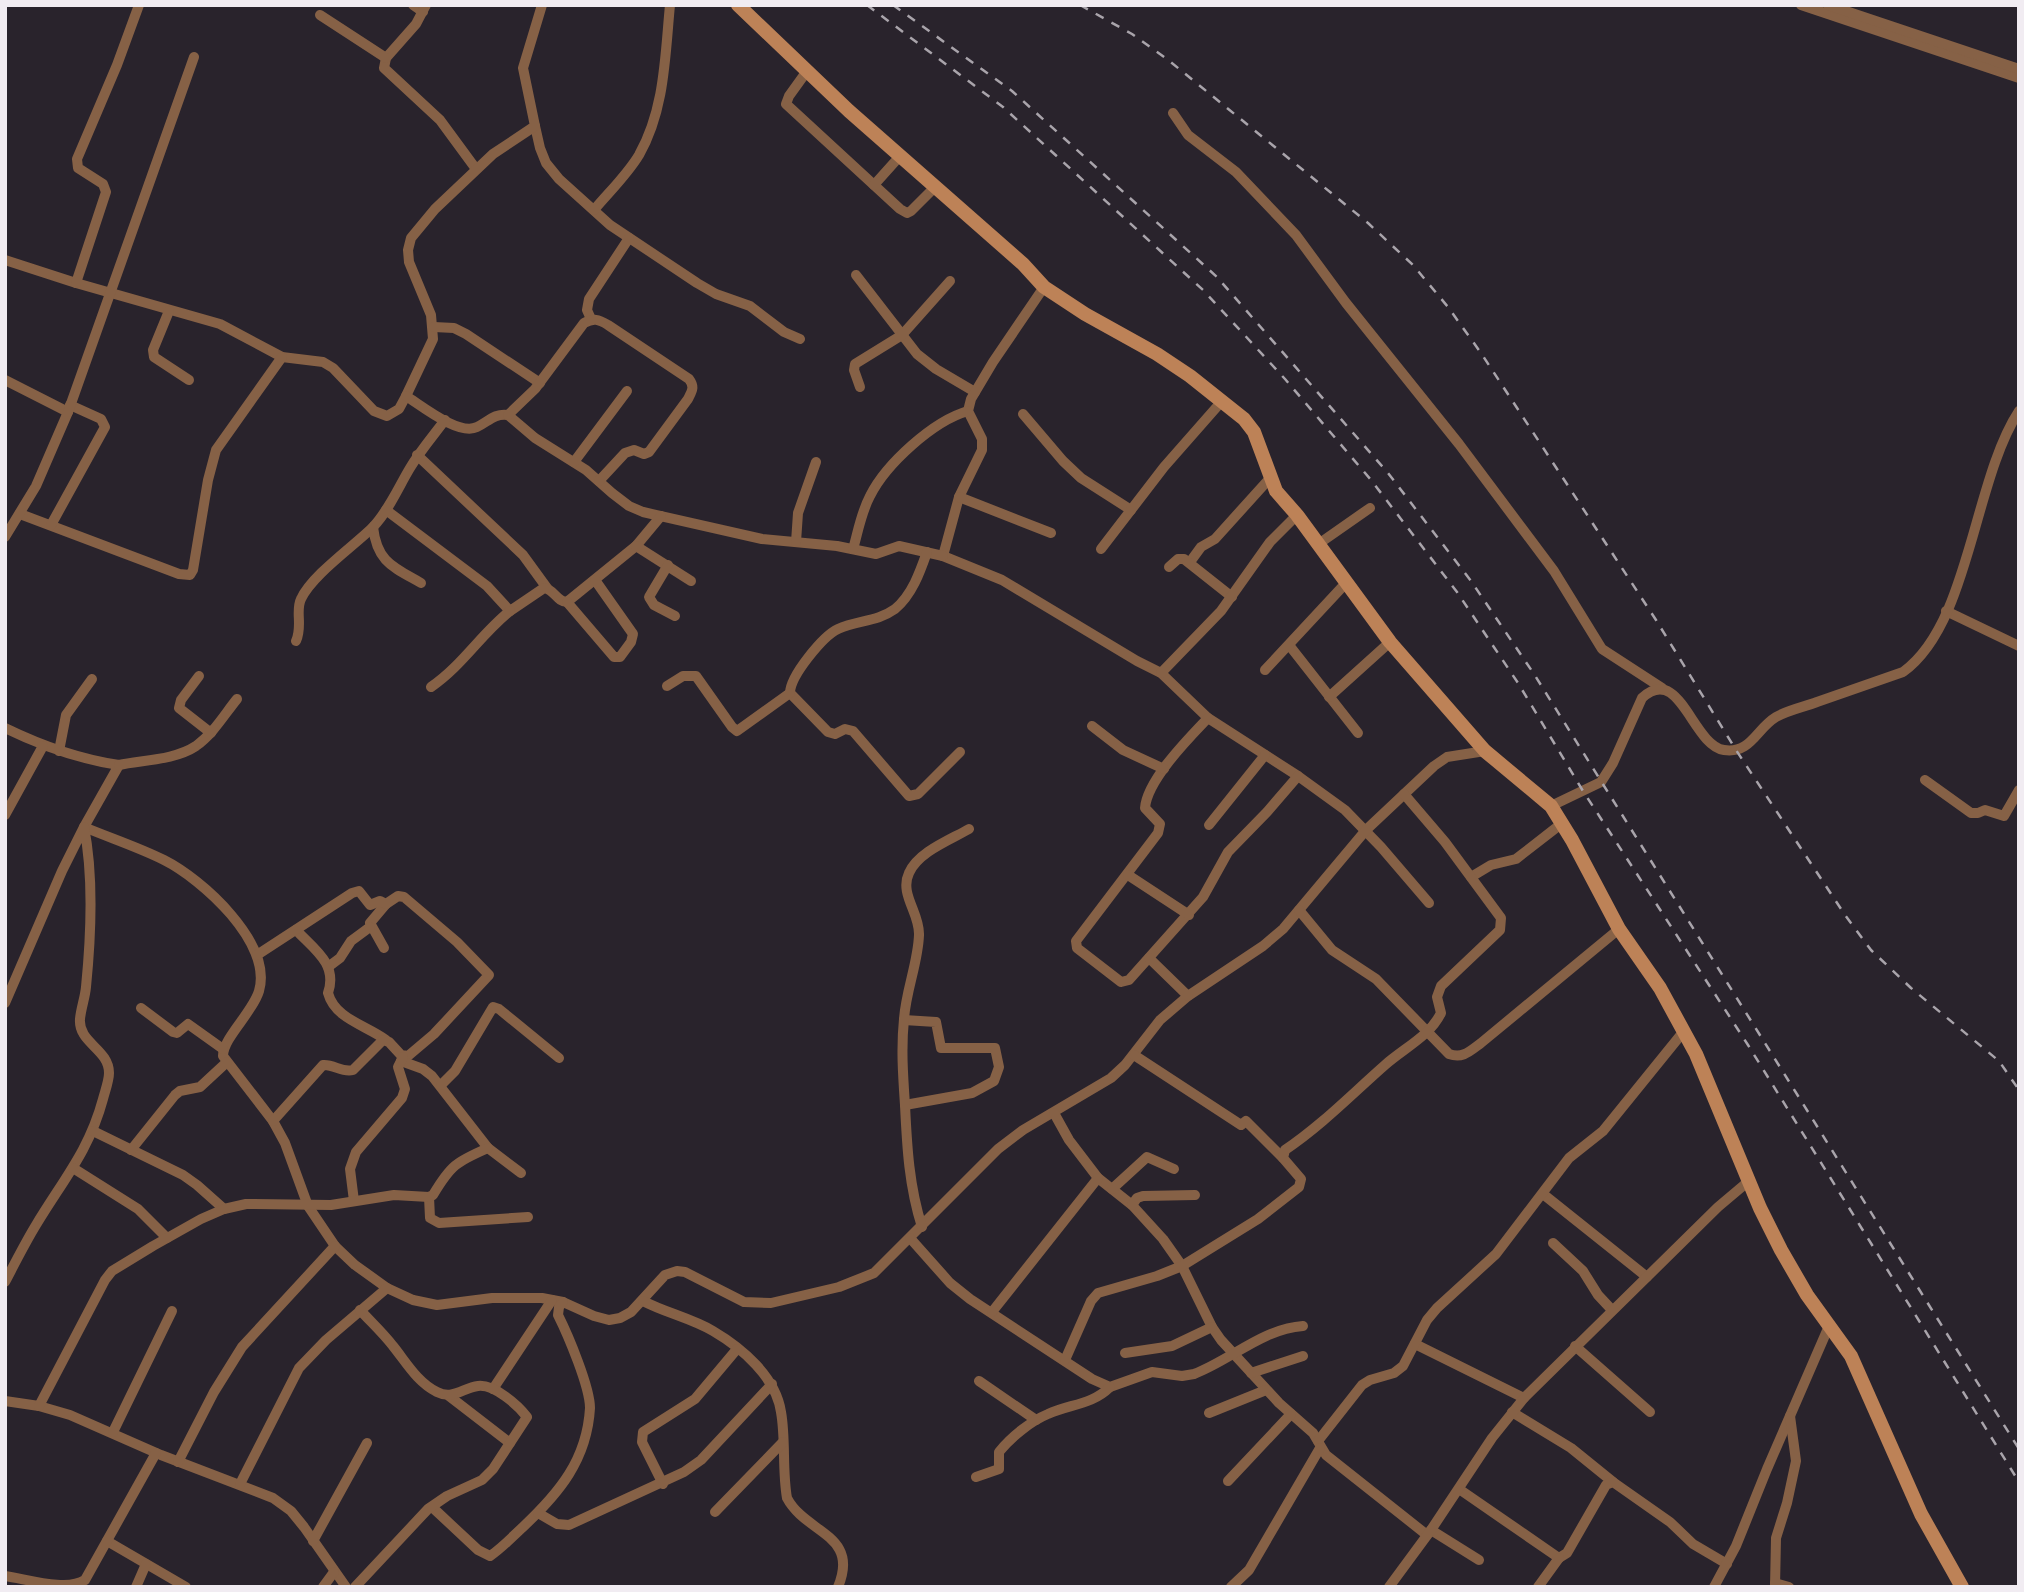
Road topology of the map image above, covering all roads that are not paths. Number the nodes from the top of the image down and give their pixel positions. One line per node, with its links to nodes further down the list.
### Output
1 (139, 5): 26 (street)
2 (413, 5): 8 (street)
3 (542, 5): 16 (street)
4 (670, 5): 21 (street)
5 (738, 5): 13 (main road)
6 (1801, 5): 14 (street)
7 (1829, 5): 12 (street)
8 (425, 9): 11 (street)
9 (320, 15): 11 (street)
10 (194, 57): 28 (street)
11 (386, 58): 18 (street)
12 (2019, 68)
13 (807, 71): 17 (main road); 19 (street)
14 (2019, 78)
15 (1173, 113): 95 (street)
16 (535, 126): 18 (street); 21 (street)
17 (900, 156): 19 (street); 20 (main road)
18 (476, 169): 31 (street)
19 (874, 185): 20 (street)
20 (935, 187): 27 (main road)
21 (594, 210): 22 (street)
22 (629, 238): 30 (street); 33 (street)
23 (5, 260): 26 (street)
24 (856, 275): 32 (street)
25 (950, 281): 32 (street)
26 (76, 283): 28 (street)
27 (1044, 287): 40 (street); 42 (main road)
28 (109, 293): 29 (street); 43 (street)
29 (169, 311): 34 (street); 36 (street)
30 (591, 319): 37 (street); 53 (street)
31 (434, 327): 37 (street); 41 (street)
32 (902, 335): 38 (street); 40 (street)
33 (800, 339)
34 (282, 357): 41 (street); 61 (street)
35 (5, 380): 43 (street)
36 (189, 380)
37 (540, 383): 47 (street)
38 (859, 387)
39 (627, 391): 50 (street)
40 (975, 392): 44 (street)
41 (406, 396): 48 (street)
42 (1222, 401): 52 (main road); 57 (street)
43 (69, 409): 58 (street); 61 (street)
44 (968, 411): 54 (street); 68 (street)
45 (2019, 411): 83 (street)
46 (1023, 414): 57 (street)
47 (508, 415): 48 (street); 50 (street)
48 (445, 420): 49 (street)
49 (417, 455): 56 (street); 79 (street)
50 (574, 462): 53 (street)
51 (816, 462): 65 (street)
52 (1270, 478): 59 (main road); 72 (street)
53 (599, 481): 60 (street)
54 (959, 496): 63 (street); 71 (street)
55 (1370, 508): 66 (street)
56 (386, 510): 62 (street); 82 (street)
57 (1131, 510): 69 (street)
58 (20, 514): 61 (street); 64 (street)
59 (1297, 514): 66 (main road); 80 (street)
60 (661, 516): 65 (street); 67 (street)
61 (51, 525)
62 (373, 527): 77 (street); 85 (street)
63 (1051, 534)
64 (5, 537)
65 (796, 542): 68 (street)
66 (1317, 545): 78 (main road)
67 (636, 546): 73 (street); 75 (street)
68 (853, 549): 70 (street)
69 (1101, 549)
70 (927, 552): 71 (street); 96 (street)
71 (943, 556): 90 (street)
72 (1190, 562): 74 (street); 80 (street)
73 (668, 565): 76 (street); 84 (street)
74 (1169, 567)
75 (595, 580): 81 (street); 81 (street)
76 (691, 580)
77 (421, 583)
78 (1345, 584): 86 (main road); 87 (street)
79 (547, 588): 81 (street); 82 (street)
80 (1232, 597): 90 (street)
81 (567, 603)
82 (510, 611): 94 (street)
83 (1946, 611): 88 (street); 95 (street)
84 (675, 617)
85 (296, 641)
86 (1390, 642): 97 (street); 106 (main road)
87 (1289, 645): 89 (street); 97 (street)
88 (2019, 646)
89 (1265, 670)
90 (1161, 673): 99 (street)
91 (199, 676): 102 (street)
92 (92, 679): 105 (street)
93 (667, 686): 96 (street)
94 (431, 687)
95 (1662, 688): 115 (street)
96 (789, 693): 107 (street)
97 (1329, 697): 103 (street)
98 (237, 699): 102 (street)
99 (1208, 718): 108 (street); 110 (street)
100 (1092, 726): 110 (street)
101 (5, 729): 104 (street)
102 (211, 733): 109 (street)
103 (1358, 733)
104 (43, 746): 105 (street); 116 (street)
105 (59, 751): 109 (street)
106 (1485, 751): 114 (street); 115 (main road)
107 (960, 752)
108 (1265, 755): 111 (street); 118 (street)
109 (119, 765): 119 (street)
110 (1164, 769): 122 (street)
111 (1298, 776): 121 (street); 127 (street)
112 (1925, 780): 113 (street)
113 (2019, 790)
114 (1404, 794): 121 (street); 123 (street)
115 (1551, 806): 117 (main road)
116 (5, 815)
117 (1562, 824): 123 (street); 129 (main road)
118 (1209, 825)
119 (84, 827): 132 (street); 135 (street); 152 (street)
120 (969, 830): 139 (street)
121 (1366, 830): 124 (street); 126 (street)
122 (1128, 875): 127 (street); 133 (street)
123 (1471, 877): 140 (street)
124 (1429, 903)
125 (386, 904): 128 (street); 130 (street); 146 (street)
126 (1299, 910): 136 (street); 140 (street)
127 (1189, 915): 133 (street)
128 (370, 927): 131 (street); 134 (street)
129 (1619, 929): 140 (street); 141 (main road)
130 (296, 930): 132 (street); 134 (street)
131 (384, 948)
132 (257, 955): 143 (street)
133 (1149, 958): 136 (street)
134 (328, 967): 142 (street)
135 (9, 984): 137 (street)
136 (1188, 996): 144 (street)
137 (5, 1003)
138 (141, 1008): 143 (street)
139 (904, 1020): 149 (street); 149 (street)
140 (1428, 1031): 155 (street)
141 (1684, 1031): 160 (main road); 162 (street)
142 (386, 1040): 146 (street); 151 (street)
143 (223, 1049): 147 (street)
144 (1134, 1055): 150 (street); 155 (street)
145 (559, 1058): 148 (street)
146 (402, 1059): 148 (street); 165 (street)
147 (227, 1062): 151 (street); 154 (street)
148 (441, 1085): 153 (street)
149 (905, 1105): 170 (street)
150 (1054, 1113): 159 (street); 170 (street)
151 (273, 1121): 167 (street)
152 (93, 1130): 154 (street); 156 (street)
153 (488, 1147): 158 (street); 164 (street)
154 (131, 1150): 168 (street)
155 (1283, 1158): 175 (street)
156 (73, 1168): 171 (street); 177 (street)
157 (1174, 1169): 161 (street)
158 (521, 1173)
159 (1098, 1178): 161 (street); 185 (street)
160 (1750, 1181): 176 (street); 187 (main road)
161 (1112, 1189): 166 (street)
162 (1543, 1194): 176 (street); 189 (street)
163 (1195, 1195): 166 (street)
164 (429, 1197): 165 (street); 169 (street)
165 (354, 1201): 167 (street)
166 (1132, 1205): 175 (street)
167 (308, 1206): 168 (street); 174 (street)
168 (225, 1209): 171 (street)
169 (528, 1217)
170 (922, 1227): 172 (street)
171 (167, 1238): 205 (street)
172 (910, 1238): 180 (street); 185 (street)
173 (1553, 1243): 183 (street)
174 (335, 1246): 178 (street); 218 (street)
175 (1182, 1266): 188 (street); 195 (street)
176 (1647, 1277): 183 (street)
177 (5, 1282)
178 (387, 1288): 179 (street); 182 (street)
179 (552, 1300): 181 (street); 200 (street)
180 (643, 1301): 181 (street); 191 (street)
181 (563, 1302): 226 (street)
182 (360, 1310): 202 (street); 222 (street)
183 (1612, 1310): 190 (street)
184 (172, 1311): 212 (street)
185 (992, 1312): 195 (street)
186 (1303, 1326): 193 (street)
187 (1829, 1326): 210 (street); 249 (main road)
188 (1212, 1327): 192 (street); 193 (street)
189 (1415, 1344): 203 (street); 216 (street)
190 (1575, 1346): 203 (street); 207 (street)
191 (737, 1349): 198 (street); 223 (street)
192 (1125, 1353)
193 (1234, 1353): 196 (street); 199 (street)
194 (1303, 1356): 196 (street)
195 (1065, 1360): 199 (street)
196 (1251, 1373): 201 (street)
197 (979, 1381): 211 (street)
198 (772, 1384): 213 (street); 223 (street)
199 (1110, 1387): 211 (street)
200 (493, 1389): 202 (street); 215 (street)
201 (1266, 1390): 208 (street); 209 (street)
202 (449, 1396): 215 (street)
203 (1524, 1398): 206 (street)
204 (6, 1405): 205 (street)
205 (39, 1406): 212 (street)
206 (1512, 1412): 221 (street); 224 (street)
207 (1650, 1412)
208 (1209, 1413)
209 (1290, 1413): 216 (street); 220 (street)
210 (1790, 1416): 234 (street); 237 (street)
211 (1036, 1420): 219 (street)
212 (113, 1432): 217 (street)
213 (783, 1442): 227 (street); 243 (street)
214 (367, 1443): 230 (street)
215 (510, 1443): 225 (street)
216 (1319, 1445): 228 (street); 244 (street)
217 (156, 1453): 218 (street); 229 (street)
218 (178, 1462): 222 (street)
219 (976, 1477)
220 (1228, 1481)
221 (1613, 1482): 231 (street); 234 (street)
222 (240, 1484): 230 (street)
223 (663, 1484): 226 (street)
224 (1459, 1489): 228 (street); 231 (street)
225 (432, 1507): 226 (street); 242 (street)
226 (538, 1513)
227 (715, 1513)
228 (1429, 1533): 232 (street); 245 (street)
229 (107, 1541): 233 (street); 236 (street)
230 (313, 1541): 235 (street)
231 (1559, 1558): 246 (street)
232 (1479, 1560)
233 (146, 1564): 238 (street); 239 (street)
234 (1727, 1564): 247 (street)
235 (334, 1572): 240 (street); 241 (street)
236 (5, 1576)
237 (1775, 1585): 248 (street)
238 (136, 1587)
239 (186, 1587)
240 (323, 1587)
241 (346, 1587)
242 (355, 1587)
243 (838, 1587)
244 (1231, 1587)
245 (1389, 1587)
246 (1538, 1587)
247 (1714, 1587)
248 (1789, 1587)
249 (1962, 1587)

